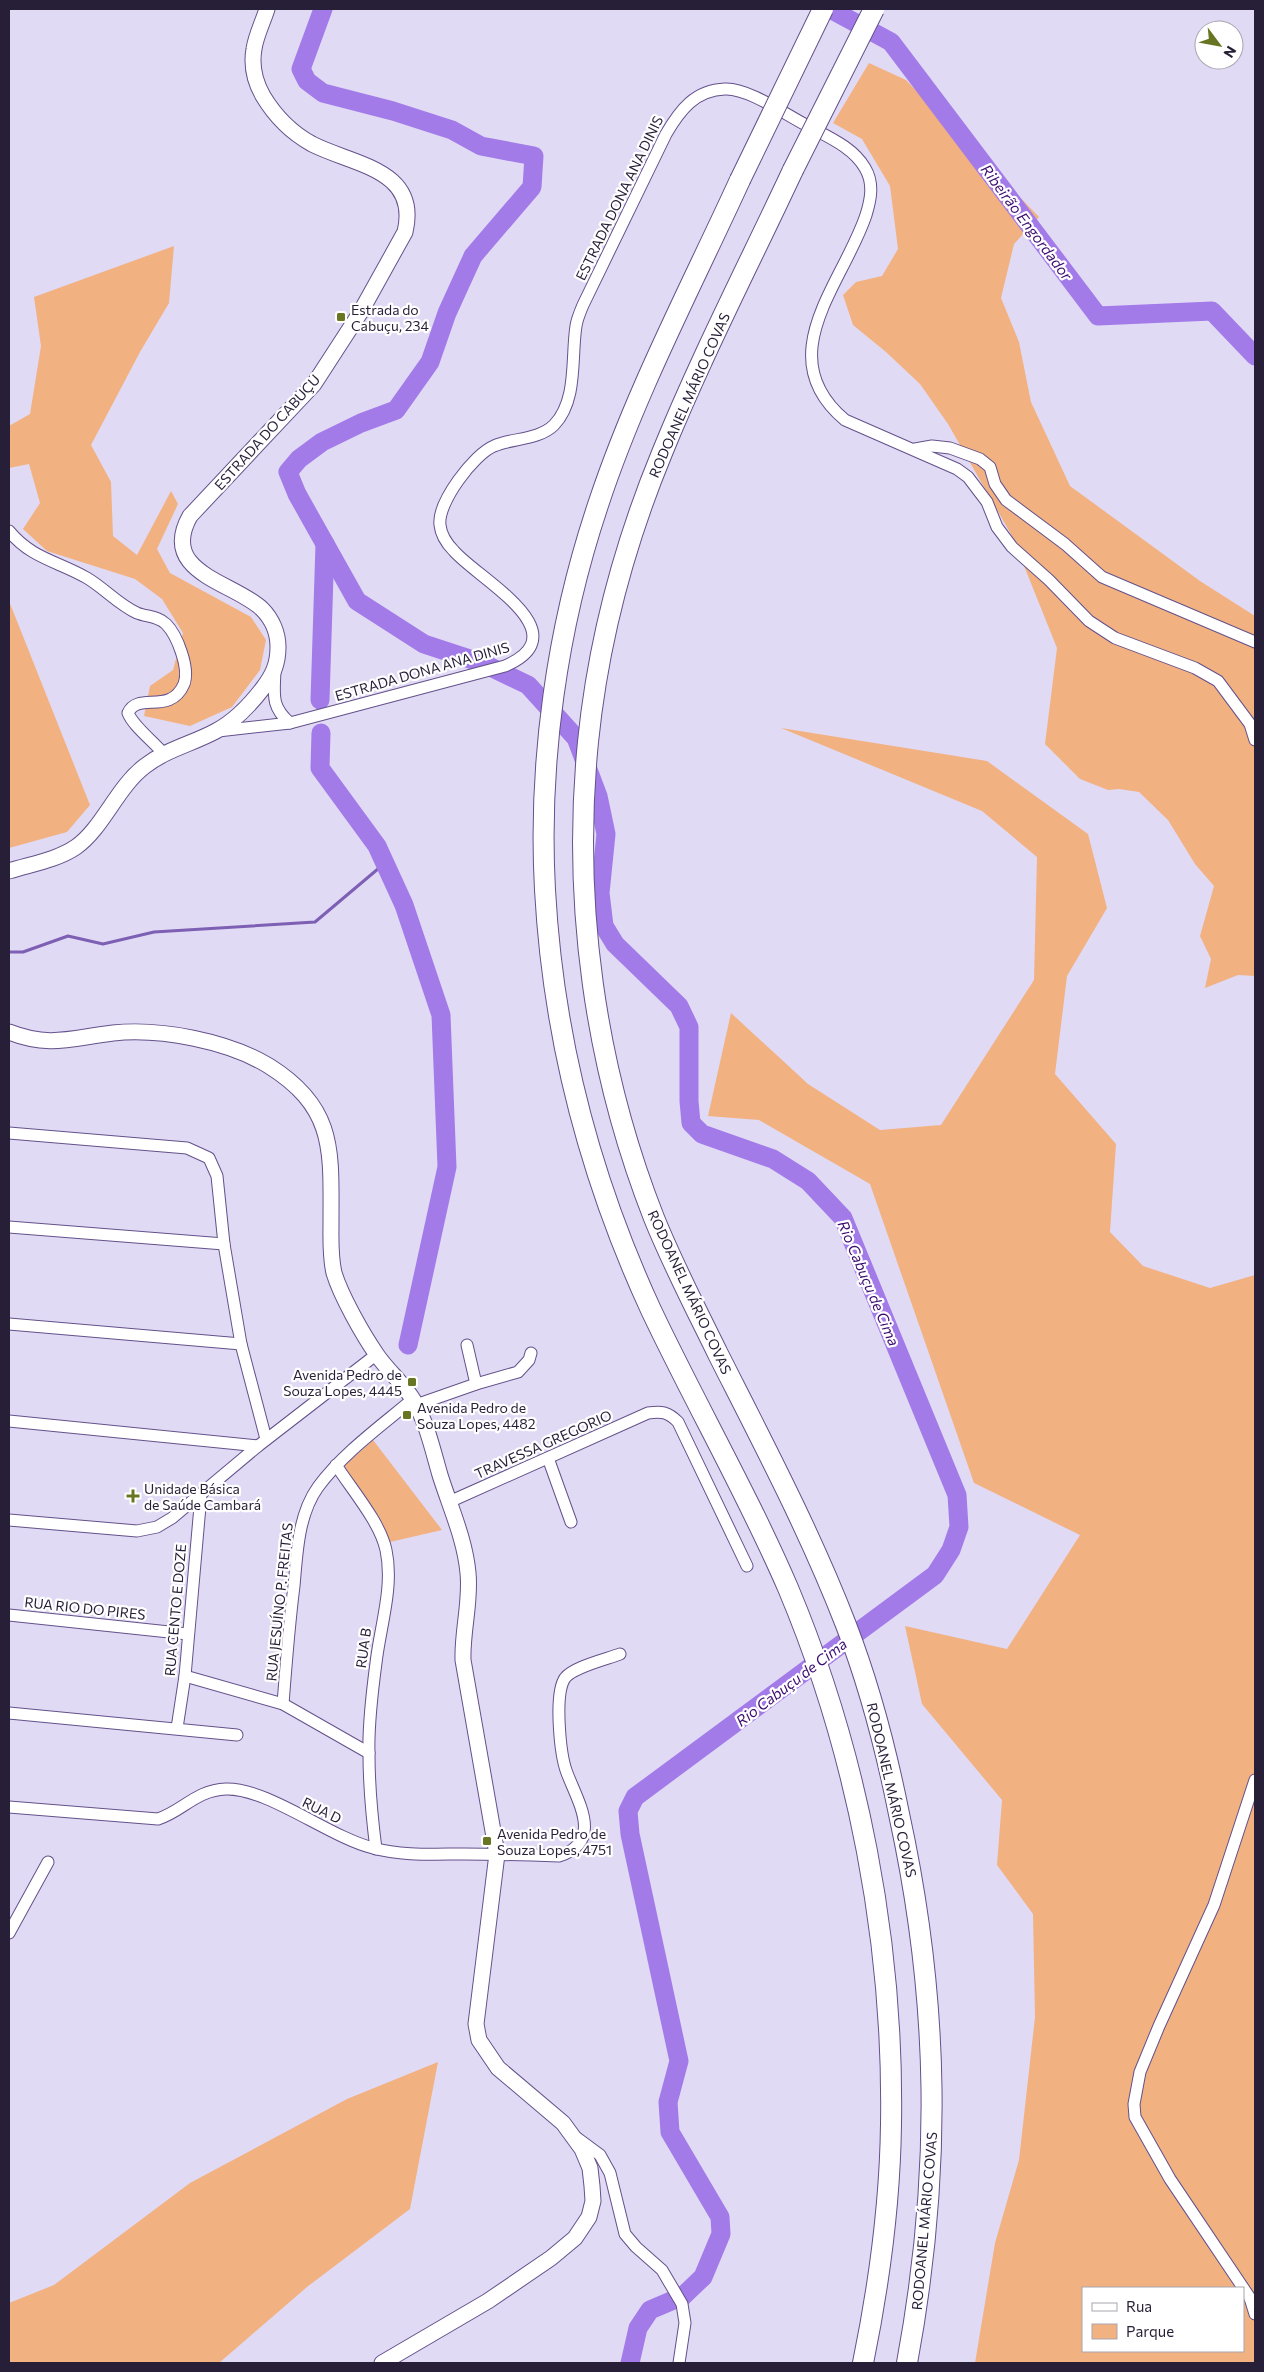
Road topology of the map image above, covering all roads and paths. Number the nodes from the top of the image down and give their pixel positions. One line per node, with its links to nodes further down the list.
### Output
1 (267, 9): 7 (main road, ESTRADA DO CABUÇU)
2 (823, 9): 54 (highway, bridge)
3 (874, 9): 55 (highway, RODOANEL MÁRIO COVAS, bridge)
4 (915, 449): 6 (street); 8 (street, ESTRADA DONA ANA DINIS); 10 (street, ESTRADA DONA ANA DINIS)
5 (9, 531): 11 (street)
6 (1255, 642)
7 (275, 671): 8 (street); 9 (main road)
8 (290, 723): 9 (street, ESTRADA DONA ANA DINIS)
9 (216, 731): 11 (main road)
10 (1255, 740)
11 (163, 753): 12 (main road)
12 (9, 871)
13 (9, 1032): 20 (main road)
14 (9, 1133): 16 (street)
15 (9, 1227): 16 (street)
16 (224, 1244): 18 (street)
17 (9, 1324): 18 (street)
18 (241, 1344): 25 (street)
19 (467, 1345): 22 (street)
20 (377, 1354): 23 (main road); 25 (street)
21 (530, 1354): 22 (street, RUA JESUÍNO P. FREITAS)
22 (476, 1384): 23 (street, RUA JESUÍNO P. FREITAS)
23 (415, 1402): 27 (street, RUA JESUÍNO P. FREITAS); 29 (main road)
24 (9, 1421): 25 (street)
25 (262, 1442): 28 (street)
26 (548, 1458): 29 (street, TRAVESSA GREGORIO); 31 (street); 32 (street, TRAVESSA GREGORIO)
27 (336, 1466): 37 (street, RUA JESUÍNO P. FREITAS); 41 (street, RUA B)
28 (201, 1495): 30 (street); 34 (street, RUA CENTO E DOZE)
29 (449, 1502): 45 (main road)
30 (9, 1520)
31 (570, 1522)
32 (747, 1566)
33 (9, 1615): 34 (street, RUA RIO DO PIRES)
34 (188, 1634): 36 (street, RUA CENTO E DOZE)
35 (620, 1654): 45 (street, RUA D)
36 (185, 1676): 37 (street); 39 (street, RUA CENTO E DOZE)
37 (283, 1704): 41 (street)
38 (9, 1713): 39 (street)
39 (177, 1728): 40 (street)
40 (237, 1735)
41 (368, 1753): 44 (street, RUA B)
42 (1255, 1780): 49 (street)
43 (9, 1807): 44 (street, RUA D)
44 (376, 1849): 45 (street, RUA D)
45 (497, 1854): 48 (main road)
46 (48, 1862): 47 (street)
47 (9, 1933)
48 (573, 2135): 52 (main road); 53 (street)
49 (1243, 2287)
50 (1244, 2289): 51 (street)
51 (1255, 2314)
52 (382, 2363)
53 (680, 2363)
54 (863, 2363)
55 (907, 2363)

